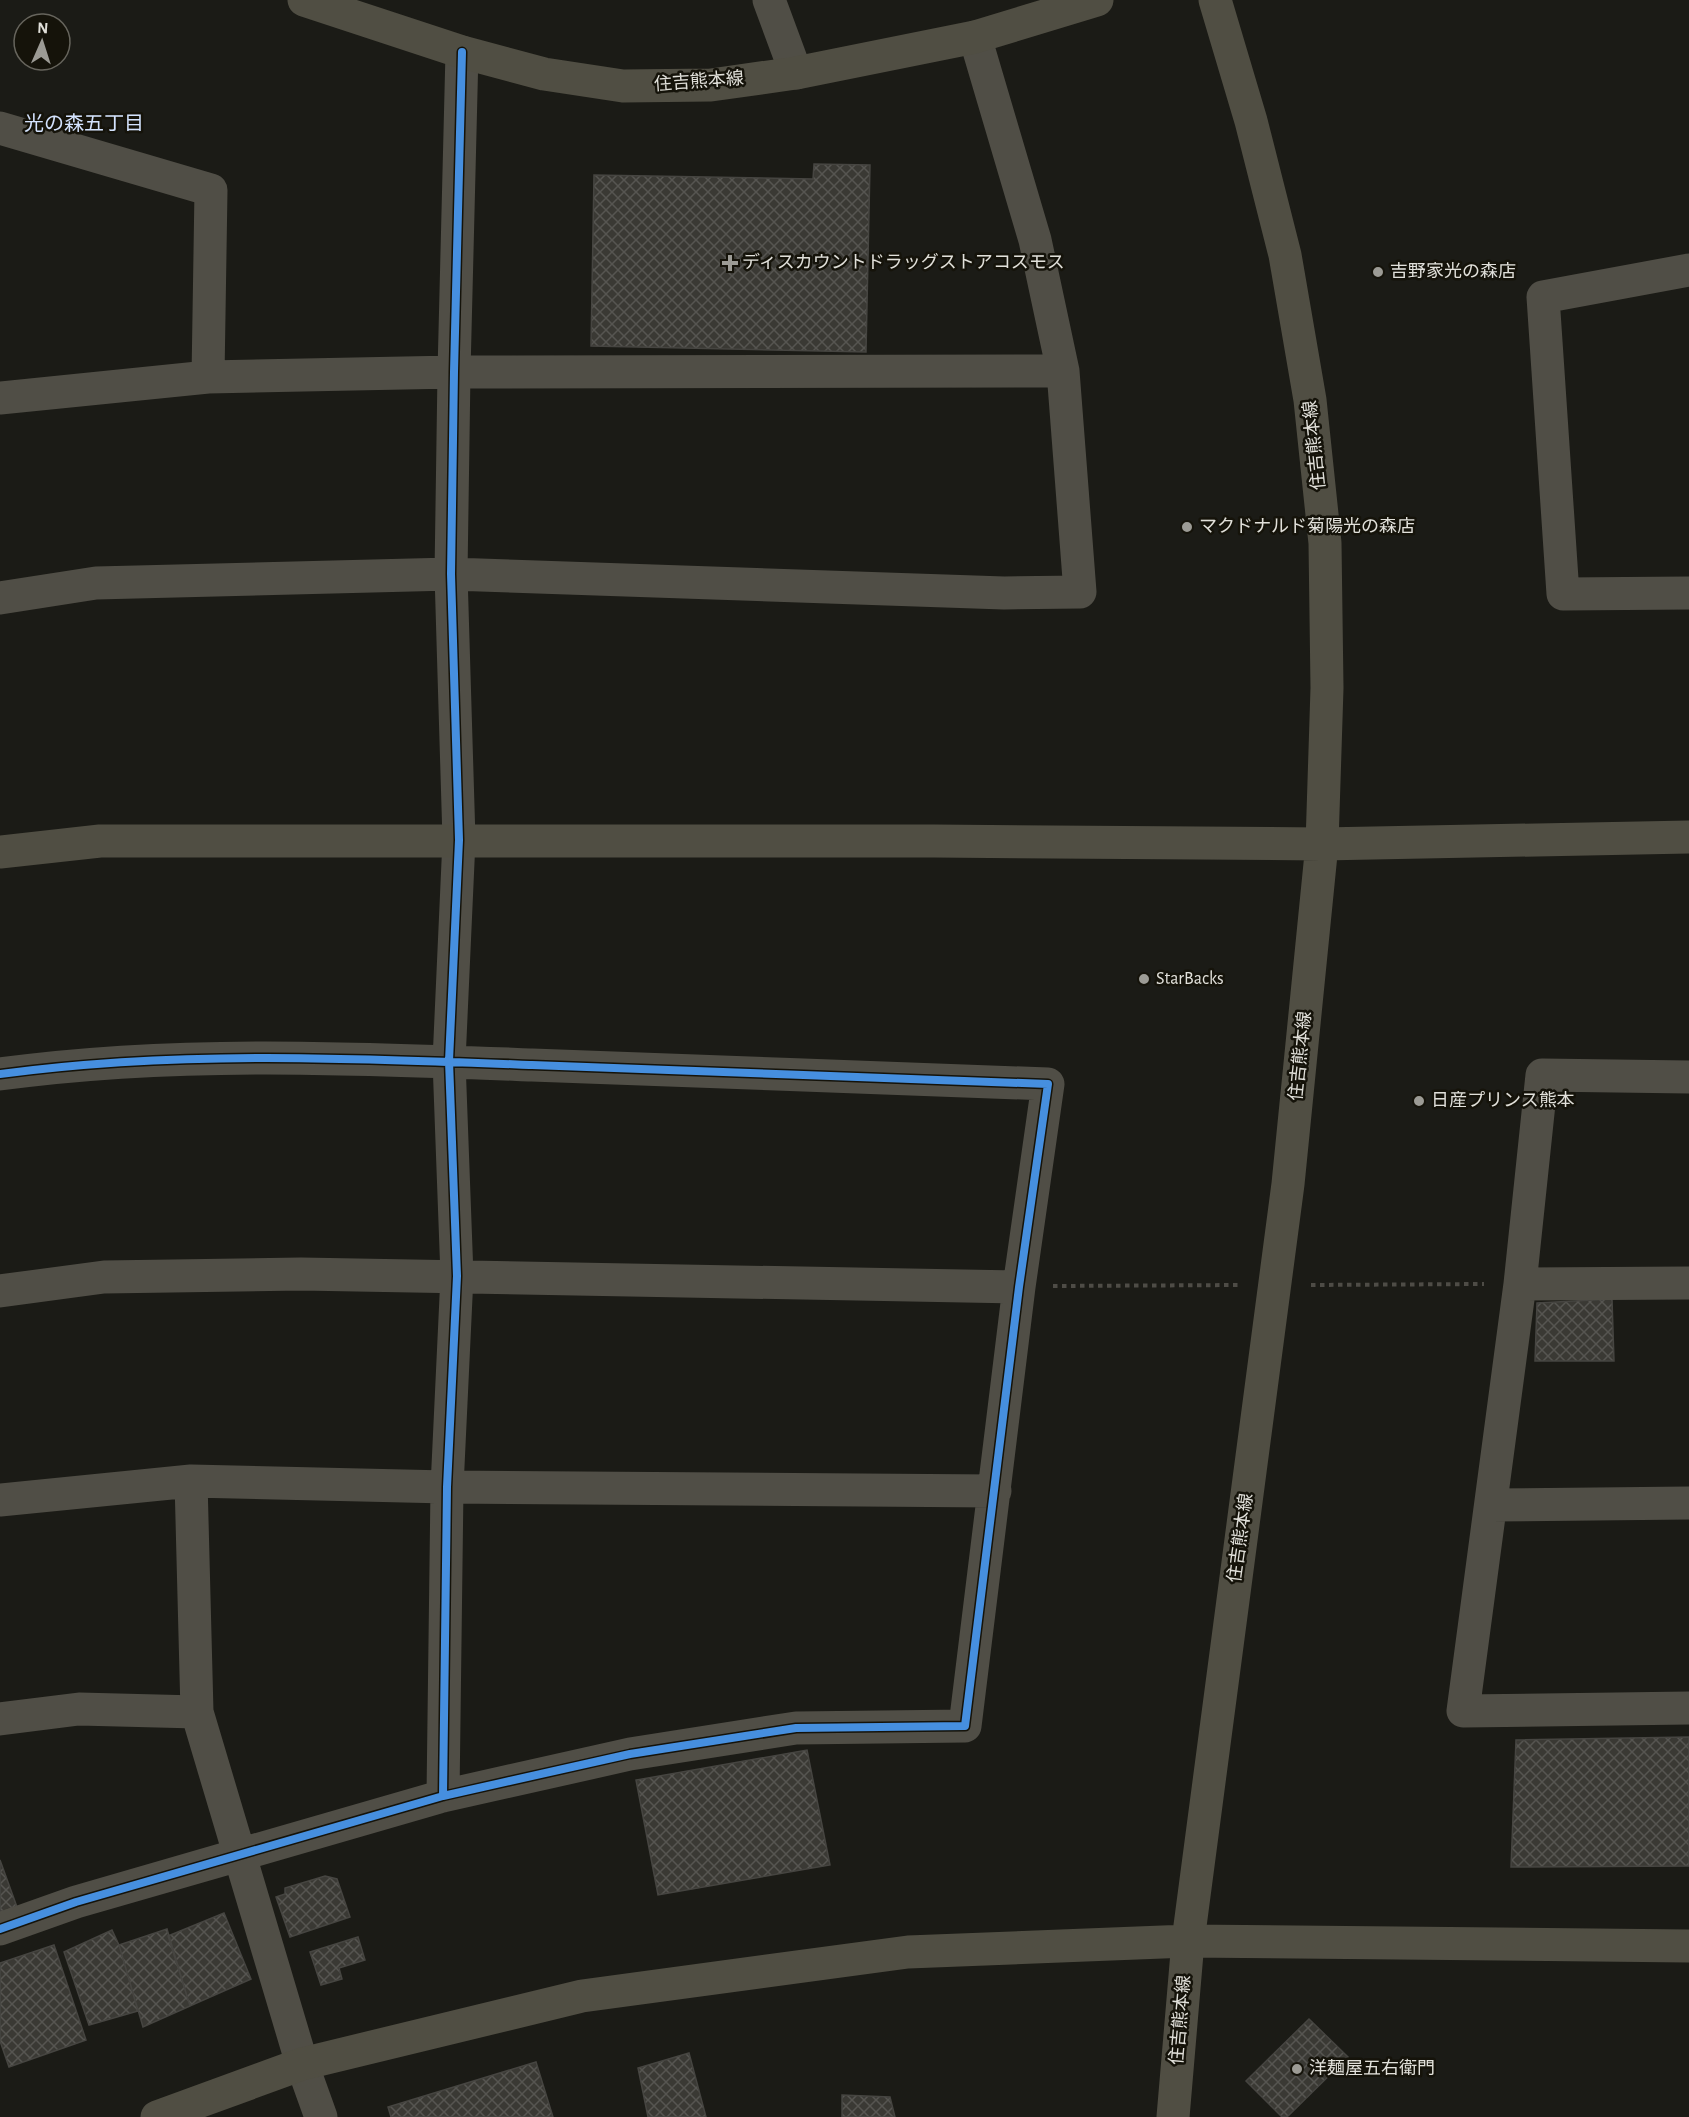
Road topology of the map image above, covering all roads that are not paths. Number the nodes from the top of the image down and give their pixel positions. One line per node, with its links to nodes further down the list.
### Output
1 (304, 0): 6 (street, 住吉熊本線)
2 (769, 0): 7 (street)
3 (1097, 0): 5 (street, 住吉熊本線)
4 (1215, 0): 19 (street, 住吉熊本線)
5 (975, 37): 7 (street, 住吉熊本線); 10 (street)
6 (462, 52): 7 (street, 住吉熊本線); 11 (street)
7 (796, 73)
8 (0, 128): 12 (street)
9 (1689, 270): 15 (street)
10 (1063, 371): 11 (street); 14 (street)
11 (453, 372): 12 (street); 14 (street)
12 (208, 377): 13 (street)
13 (0, 398)
14 (451, 574): 16 (street); 18 (street)
15 (1689, 593)
16 (0, 598)
17 (1689, 837): 19 (street)
18 (459, 840): 19 (street); 20 (street); 21 (street)
19 (1322, 844): 41 (street, 住吉熊本線)
20 (0, 852)
21 (450, 1061): 22 (street); 24 (street); 27 (street)
22 (0, 1074)
23 (1689, 1077): 26 (street)
24 (457, 1276): 27 (street); 28 (street); 30 (street)
25 (1689, 1283): 26 (street)
26 (1520, 1284): 34 (street)
27 (1019, 1287): 31 (street)
28 (0, 1291)
29 (191, 1481): 30 (street); 32 (street); 36 (street)
30 (447, 1487): 31 (street); 38 (street)
31 (995, 1491): 38 (street)
32 (0, 1500)
33 (1689, 1503): 34 (street)
34 (1491, 1505): 35 (street)
35 (1689, 1708)
36 (197, 1712): 37 (street); 39 (street)
37 (0, 1719)
38 (443, 1796): 39 (street)
39 (240, 1855): 40 (street); 43 (street)
40 (0, 1929)
41 (1188, 1941): 42 (street); 43 (street); 46 (street, 住吉熊本線)
42 (1689, 1946)
43 (302, 2064): 44 (street); 45 (street)
44 (157, 2117)
45 (321, 2117)
46 (1173, 2117)

